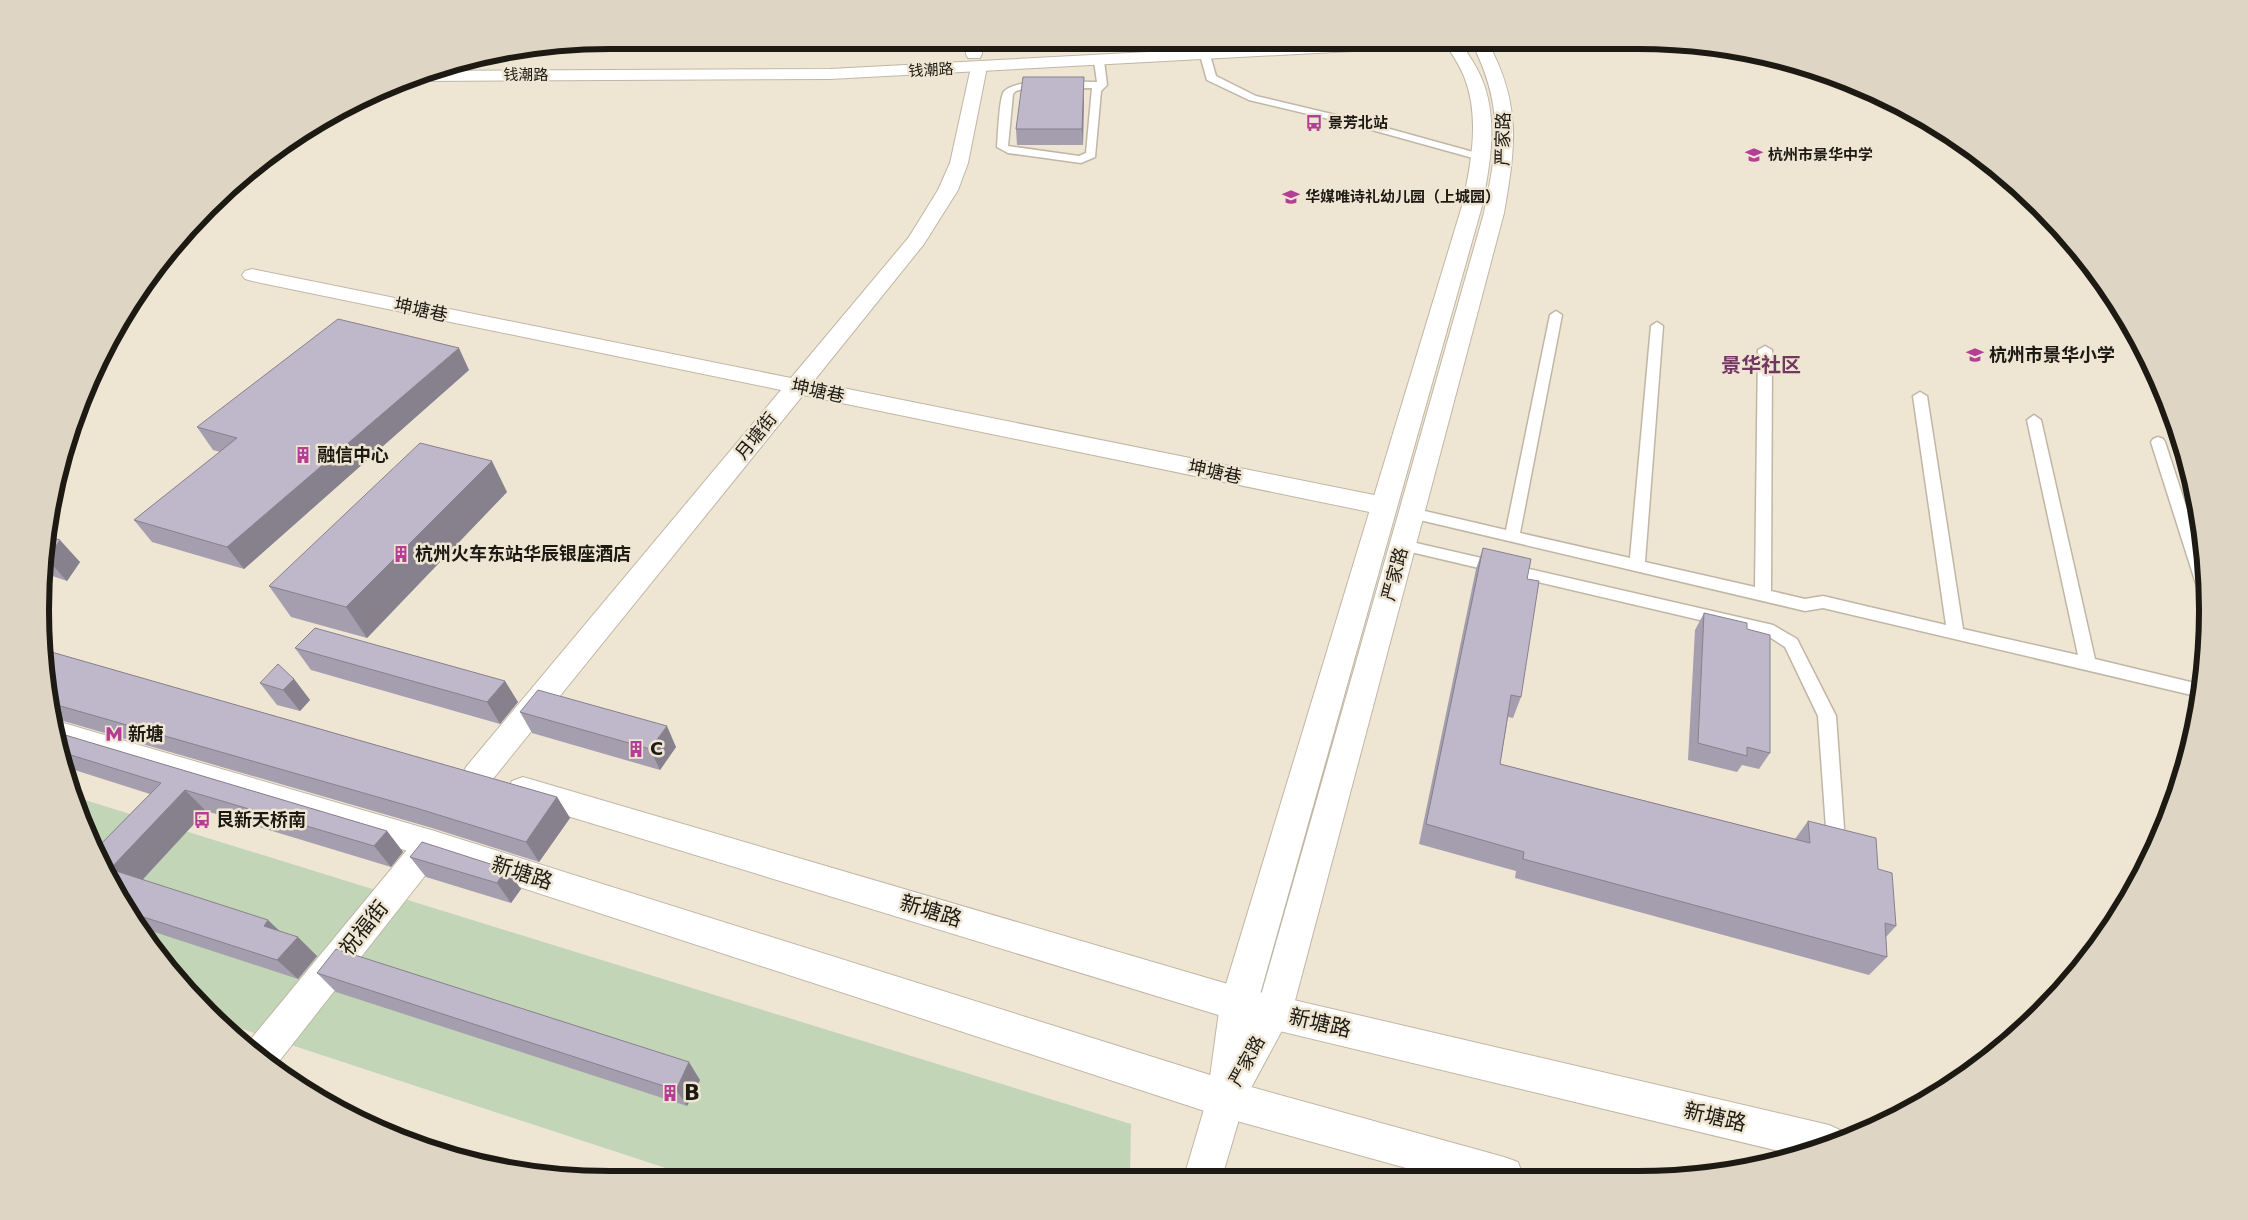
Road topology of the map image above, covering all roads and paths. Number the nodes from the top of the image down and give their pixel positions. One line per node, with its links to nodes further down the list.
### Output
1 (1168, 49): 6 (street, 钱潮路)
2 (1198, 49): 7 (street, 钱潮路)
3 (1206, 49): 11 (lane)
4 (1457, 49): 11 (street, 严家路)
5 (1485, 49): 21 (street, 严家路)
6 (975, 54): 7 (street, 钱潮路); 8 (street, 钱潮路); 9 (street, 钱潮路); 16 (street, 月塘街)
7 (1099, 61): 10 (lane)
8 (492, 62)
9 (440, 76)
10 (1102, 85): 10 (lane)
11 (1480, 157): 20 (street, 严家路)
12 (252, 275): 16 (street, 坤塘巷)
13 (1556, 315): 22 (lane)
14 (1657, 326): 25 (lane)
15 (1765, 350): 26 (lane)
16 (797, 386): 20 (street, 坤塘巷); 31 (street, 月塘街)
17 (1920, 396): 27 (lane)
18 (2034, 420): 28 (lane)
19 (2158, 442): 24 (lane)
20 (1384, 506): 34 (street, 严家路)
21 (1412, 513): 22 (lane); 23 (street, 严家路)
22 (1512, 536): 25 (lane)
23 (1403, 545): 32 (lane); 35 (street, 严家路)
24 (2197, 561)
25 (1637, 565): 26 (lane)
26 (1763, 595): 27 (lane)
27 (1955, 633): 28 (lane)
28 (2088, 664): 29 (lane)
29 (2193, 689)
30 (63, 735): 33 (street, 新塘路)
31 (463, 772): 34 (street, 新塘路)
32 (1835, 828)
33 (431, 844): 36 (street, 祝福街); 37 (street, 新塘路)
34 (1238, 1004): 35 (street, 新塘路); 37 (street, 严家路)
35 (1274, 1012): 37 (street, 严家路); 38 (street, 新塘路)
36 (264, 1052)
37 (1226, 1099): 39 (street, 严家路); 40 (street, 新塘路)
38 (1817, 1141)
39 (1205, 1171)
40 (1486, 1171)

